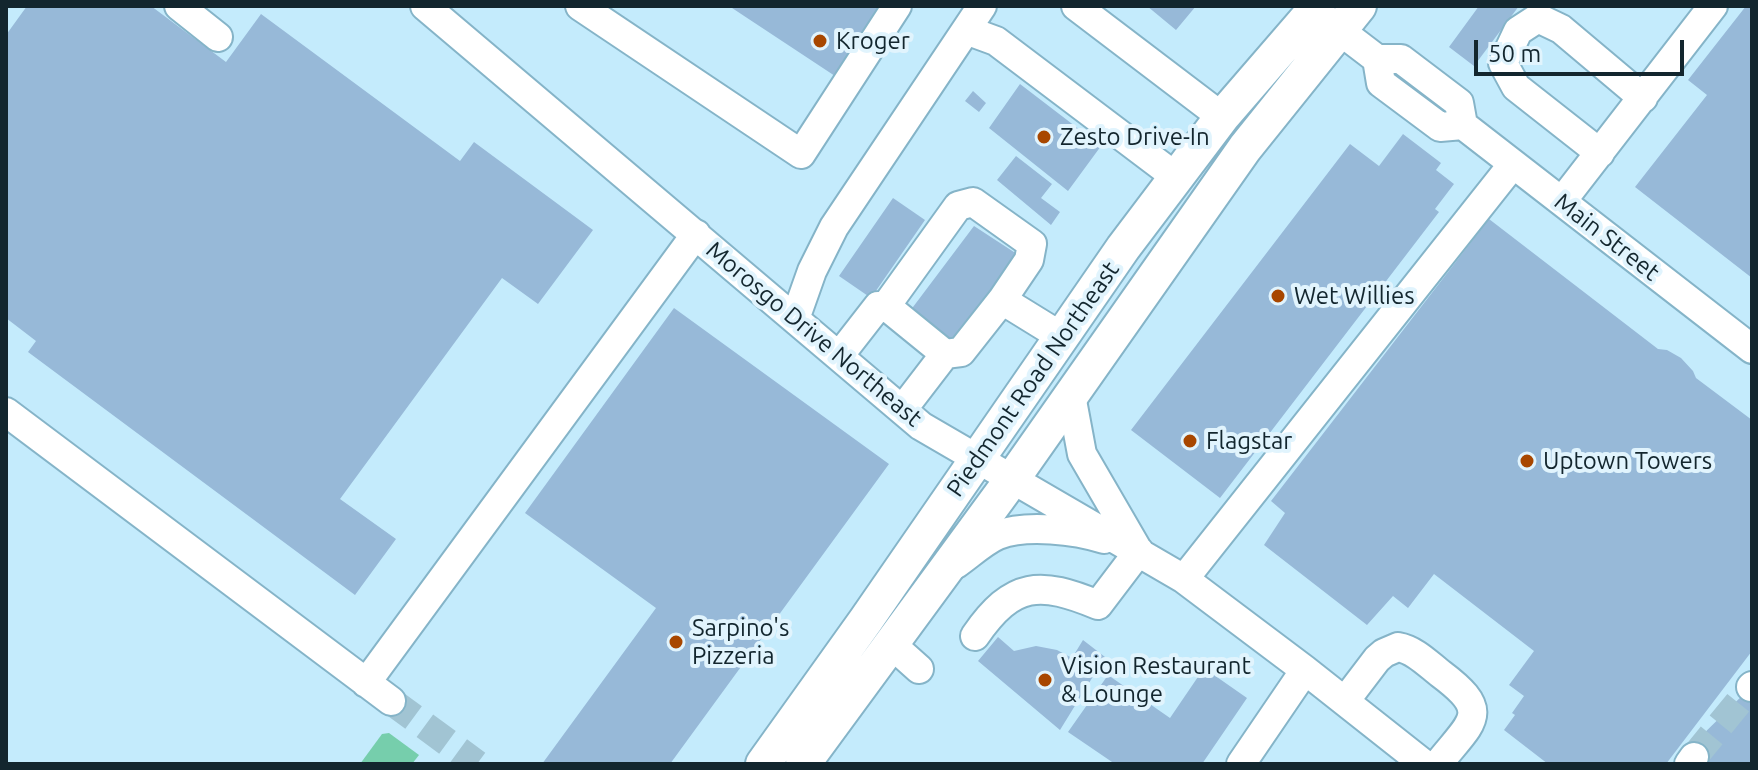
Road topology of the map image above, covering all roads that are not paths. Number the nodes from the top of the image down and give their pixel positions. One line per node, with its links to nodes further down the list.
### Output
1 (179, 6): 10 (street)
2 (425, 6): 17 (street, Morosgo Drive Northeast)
3 (580, 6): 4 (street)
4 (897, 6)
5 (982, 6): 9 (street)
6 (1076, 6): 12 (street)
7 (1713, 6): 11 (street)
8 (1339, 14): 12 (main road, Piedmont Road Northeast); 14 (street, Main Street); 25 (main road, Piedmont Road Northeast)
9 (966, 30): 15 (street); 20 (street)
10 (218, 37)
11 (1643, 98): 13 (street); 13 (street)
12 (1222, 117): 15 (main road, Piedmont Road Northeast)
13 (1600, 153): 16 (street)
14 (1513, 164): 16 (street, Main Street); 32 (street)
15 (1176, 177): 21 (main road, Piedmont Road Northeast)
16 (1562, 201): 22 (street, Main Street)
17 (696, 234): 20 (street, Morosgo Drive Northeast); 37 (street)
18 (1002, 300): 19 (street); 21 (street); 23 (street)
19 (886, 306): 23 (street); 24 (street)
20 (795, 319): 24 (street, Morosgo Drive Northeast)
21 (1062, 337): 28 (main road, Piedmont Road Northeast)
22 (1752, 349)
23 (945, 354): 26 (street)
24 (839, 356): 26 (street, Morosgo Drive Northeast)
25 (1071, 395): 29 (main road, Piedmont Road Northeast); 30 (street)
26 (902, 410): 28 (street, Morosgo Drive Northeast)
27 (6, 412): 37 (street)
28 (979, 458): 29 (street, Morosgo Drive Northeast); 40 (main road, Piedmont Road Northeast)
29 (1013, 478): 30 (street, Morosgo Drive Northeast); 31 (main road, Piedmont Road Northeast)
30 (1139, 551): 31 (street); 32 (street, Morosgo Drive Northeast); 33 (street)
31 (942, 575): 34 (main road, Piedmont Road Northeast)
32 (1184, 579): 36 (street, Morosgo Drive Northeast)
33 (975, 636)
34 (891, 644): 35 (street); 41 (main road, Piedmont Road Northeast)
35 (919, 669)
36 (1305, 670): 39 (street, Morosgo Drive Northeast); 42 (street)
37 (366, 683): 38 (street)
38 (391, 701)
39 (1345, 701): 43 (street, Morosgo Drive Northeast); 44 (street)
40 (763, 764)
41 (803, 764)
42 (1241, 764)
43 (1424, 764)
44 (1438, 764)

